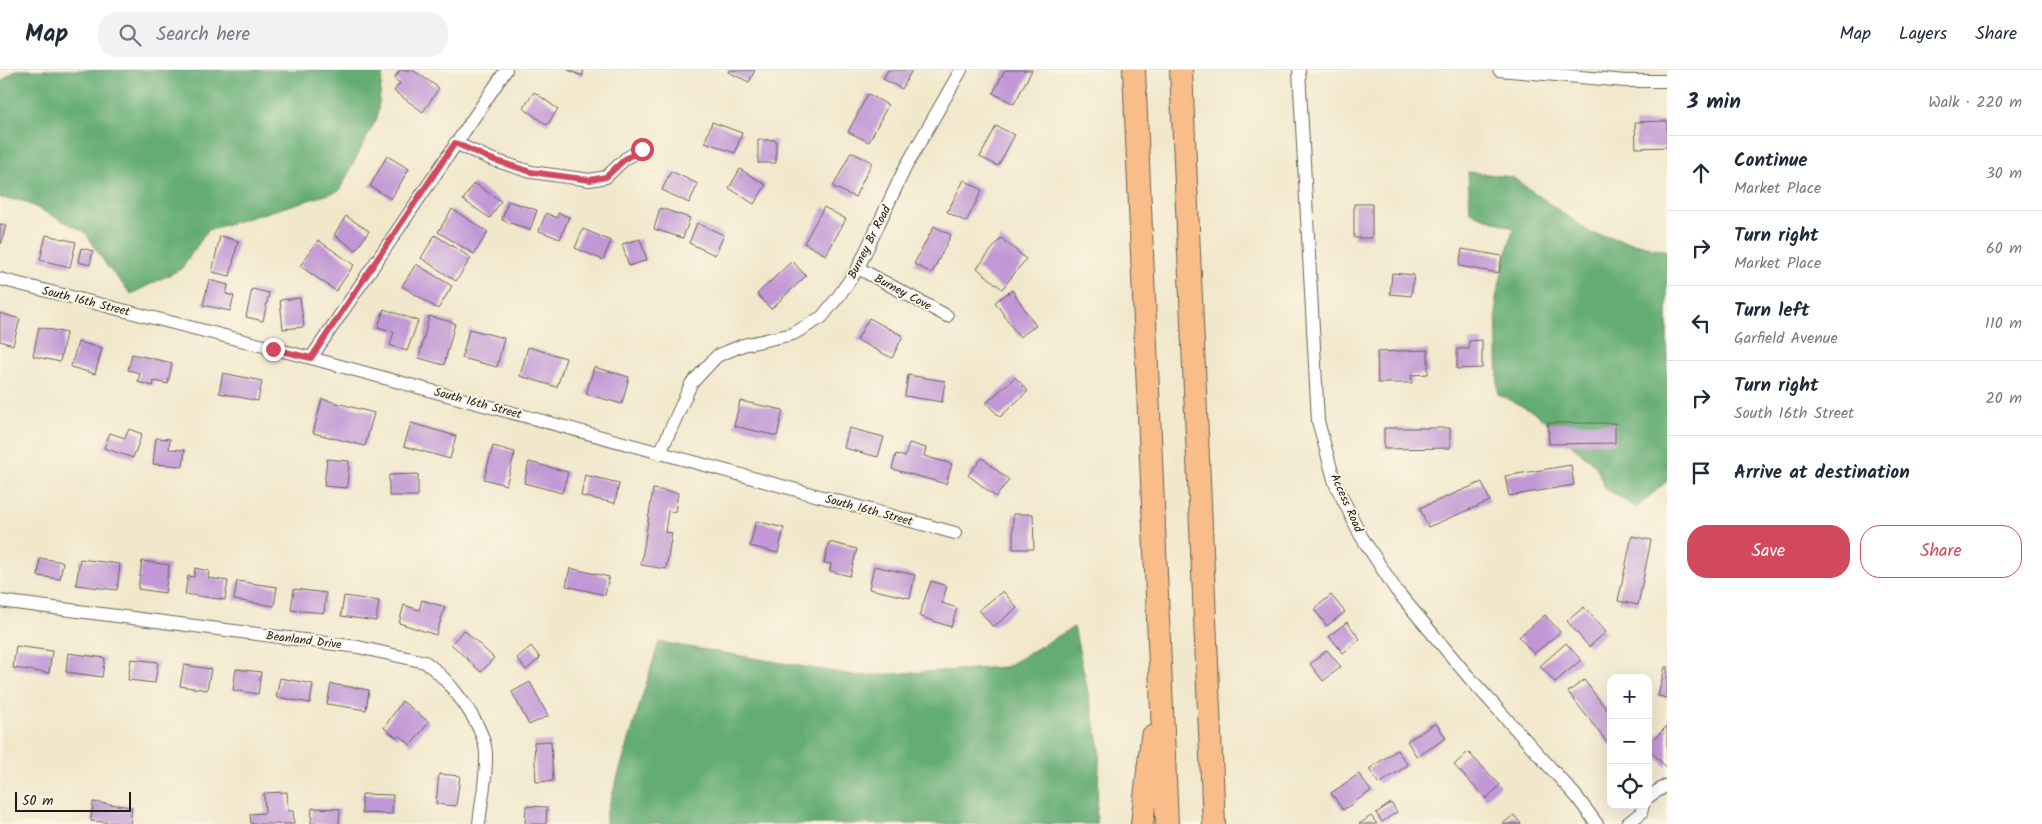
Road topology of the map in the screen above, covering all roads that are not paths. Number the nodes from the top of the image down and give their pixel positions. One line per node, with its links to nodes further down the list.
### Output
1 (506, 70): 8 (street)
2 (961, 70): 10 (street, Burney Br Road)
3 (1134, 70): 17 (highway)
4 (1181, 70): 18 (highway)
5 (1299, 70): 27 (street, Access Road)
6 (1499, 70): 7 (street)
7 (1667, 81)
8 (455, 143): 9 (street); 13 (street)
9 (642, 149)
10 (858, 268): 12 (street, Burney Cove); 14 (street, Burney Br Road)
11 (0, 279): 13 (street, South 16th Street)
12 (948, 316)
13 (311, 358): 14 (street, South 16th Street)
14 (660, 454): 15 (street, South 16th Street)
15 (955, 533)
16 (0, 601): 22 (street, Beanland Drive)
17 (1161, 656): 23 (highway); 24 (highway)
18 (1210, 740): 25 (highway); 26 (highway)
19 (1667, 785): 20 (street)
20 (1652, 794)
21 (1642, 809): 28 (street)
22 (479, 824)
23 (1142, 824)
24 (1167, 824)
25 (1214, 824)
26 (1224, 824)
27 (1596, 824)
28 (1627, 824)

